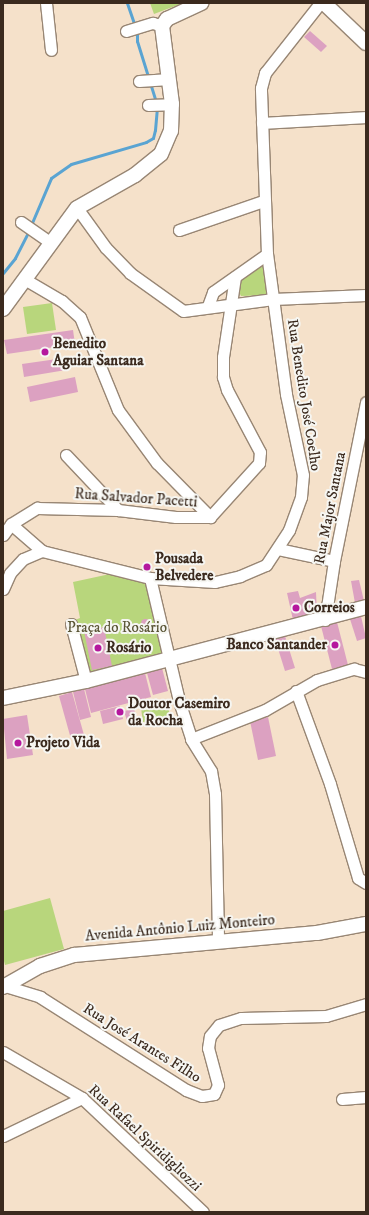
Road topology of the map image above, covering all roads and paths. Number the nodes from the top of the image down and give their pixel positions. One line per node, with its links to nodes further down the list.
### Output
1 (46, 3): 8 (street)
2 (201, 3): 5 (street)
3 (320, 3): 12 (street, Rua Benedito José Coelho)
4 (324, 3): 7 (street)
5 (162, 26): 6 (street); 10 (street)
6 (126, 31)
7 (366, 43)
8 (51, 50)
9 (142, 80): 10 (street)
10 (165, 80): 14 (street)
11 (366, 118): 12 (street)
12 (262, 123): 13 (street, Rua Benedito José Coelho)
13 (263, 201): 16 (street); 18 (street, Rua Benedito José Coelho)
14 (77, 208): 17 (street); 24 (street)
15 (24, 224): 17 (street)
16 (179, 230)
17 (47, 240): 20 (street)
18 (267, 254): 19 (street); 22 (street, Rua Benedito José Coelho)
19 (235, 277): 23 (street, Rua Salvador Pacetti); 24 (street)
20 (26, 280): 25 (street); 29 (street)
21 (366, 295): 22 (street)
22 (274, 299): 23 (street); 32 (street, Rua Benedito José Coelho)
23 (233, 303): 24 (street); 29 (street, Rua Salvador Pacetti)
24 (208, 306)
25 (3, 309)
26 (366, 402): 34 (street, Rua Major Santana)
27 (66, 455): 28 (street)
28 (118, 510): 29 (street, Rua Salvador Pacetti); 30 (street, Rua Salvador Pacetti)
29 (210, 517)
30 (11, 524): 31 (street); 33 (street)
31 (3, 535)
32 (278, 549): 34 (street); 35 (street, Rua Benedito José Coelho)
33 (42, 551): 35 (street, Rua Benedito José Coelho); 36 (street)
34 (334, 561): 38 (street, Rua Major Santana)
35 (150, 578): 40 (street)
36 (3, 589)
37 (366, 607): 38 (street)
38 (325, 620): 40 (street)
39 (71, 624): 42 (street)
40 (170, 658): 42 (street); 45 (street)
41 (366, 672): 43 (street)
42 (86, 681): 44 (street)
43 (296, 691): 45 (street); 46 (street)
44 (3, 698)
45 (191, 739): 48 (street)
46 (366, 882)
47 (366, 924): 48 (street, Avenida Antônio Luiz Monteiro)
48 (218, 940): 49 (street, Avenida Antônio Luiz Monteiro)
49 (4, 987): 50 (street, Rua José Arantes Filho)
50 (366, 1004)
51 (3, 1052): 53 (street, Rua Rafael Spiridigliozzi)
52 (366, 1097): 54 (street)
53 (82, 1098): 55 (street); 56 (street, Rua Rafael Spiridigliozzi)
54 (342, 1099)
55 (3, 1136)
56 (203, 1212)

